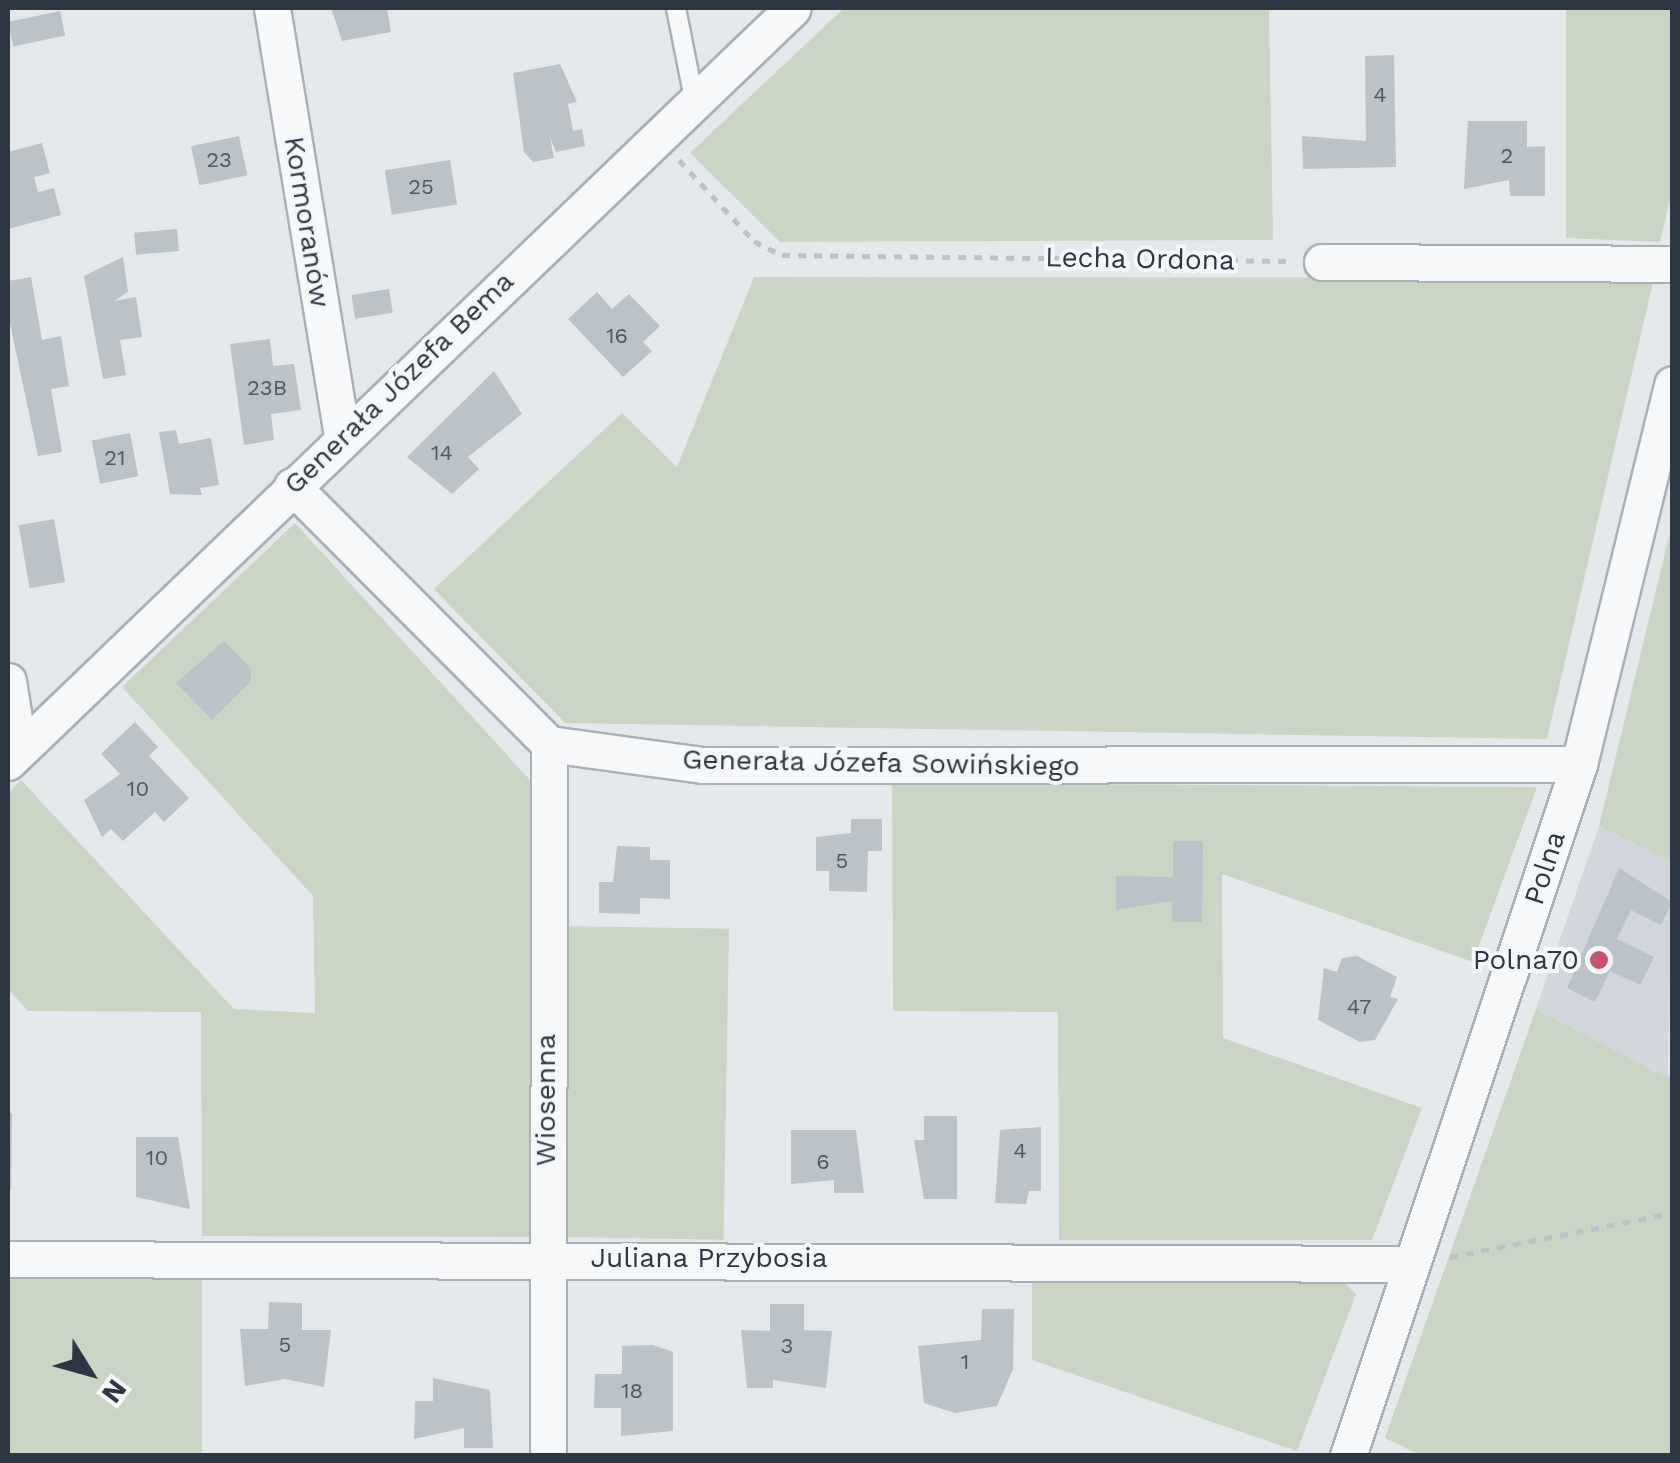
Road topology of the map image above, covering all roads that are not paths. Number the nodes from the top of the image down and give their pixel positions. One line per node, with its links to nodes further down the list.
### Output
1 (272, 8): 8 (street, Kormoranów)
2 (676, 8): 4 (lane)
3 (793, 8): 4 (street, Generała Józefa Bema)
4 (694, 99): 8 (street, Generała Józefa Bema)
5 (1322, 262): 6 (street)
6 (1672, 264)
7 (1672, 384): 13 (street, Polna)
8 (342, 438): 9 (street, Generała Józefa Bema)
9 (292, 486): 11 (street); 12 (street, Generała Józefa Bema)
10 (8, 680): 12 (street)
11 (549, 744): 13 (street, Generała Józefa Sowińskiego); 14 (street, Wiosenna)
12 (13, 756)
13 (1579, 764): 16 (street, Polna)
14 (545, 1257): 15 (street, Juliana Przybosia); 16 (street, Juliana Przybosia); 17 (street, Wiosenna)
15 (8, 1259)
16 (1410, 1264): 18 (street, Polna)
17 (548, 1456)
18 (1348, 1456)

